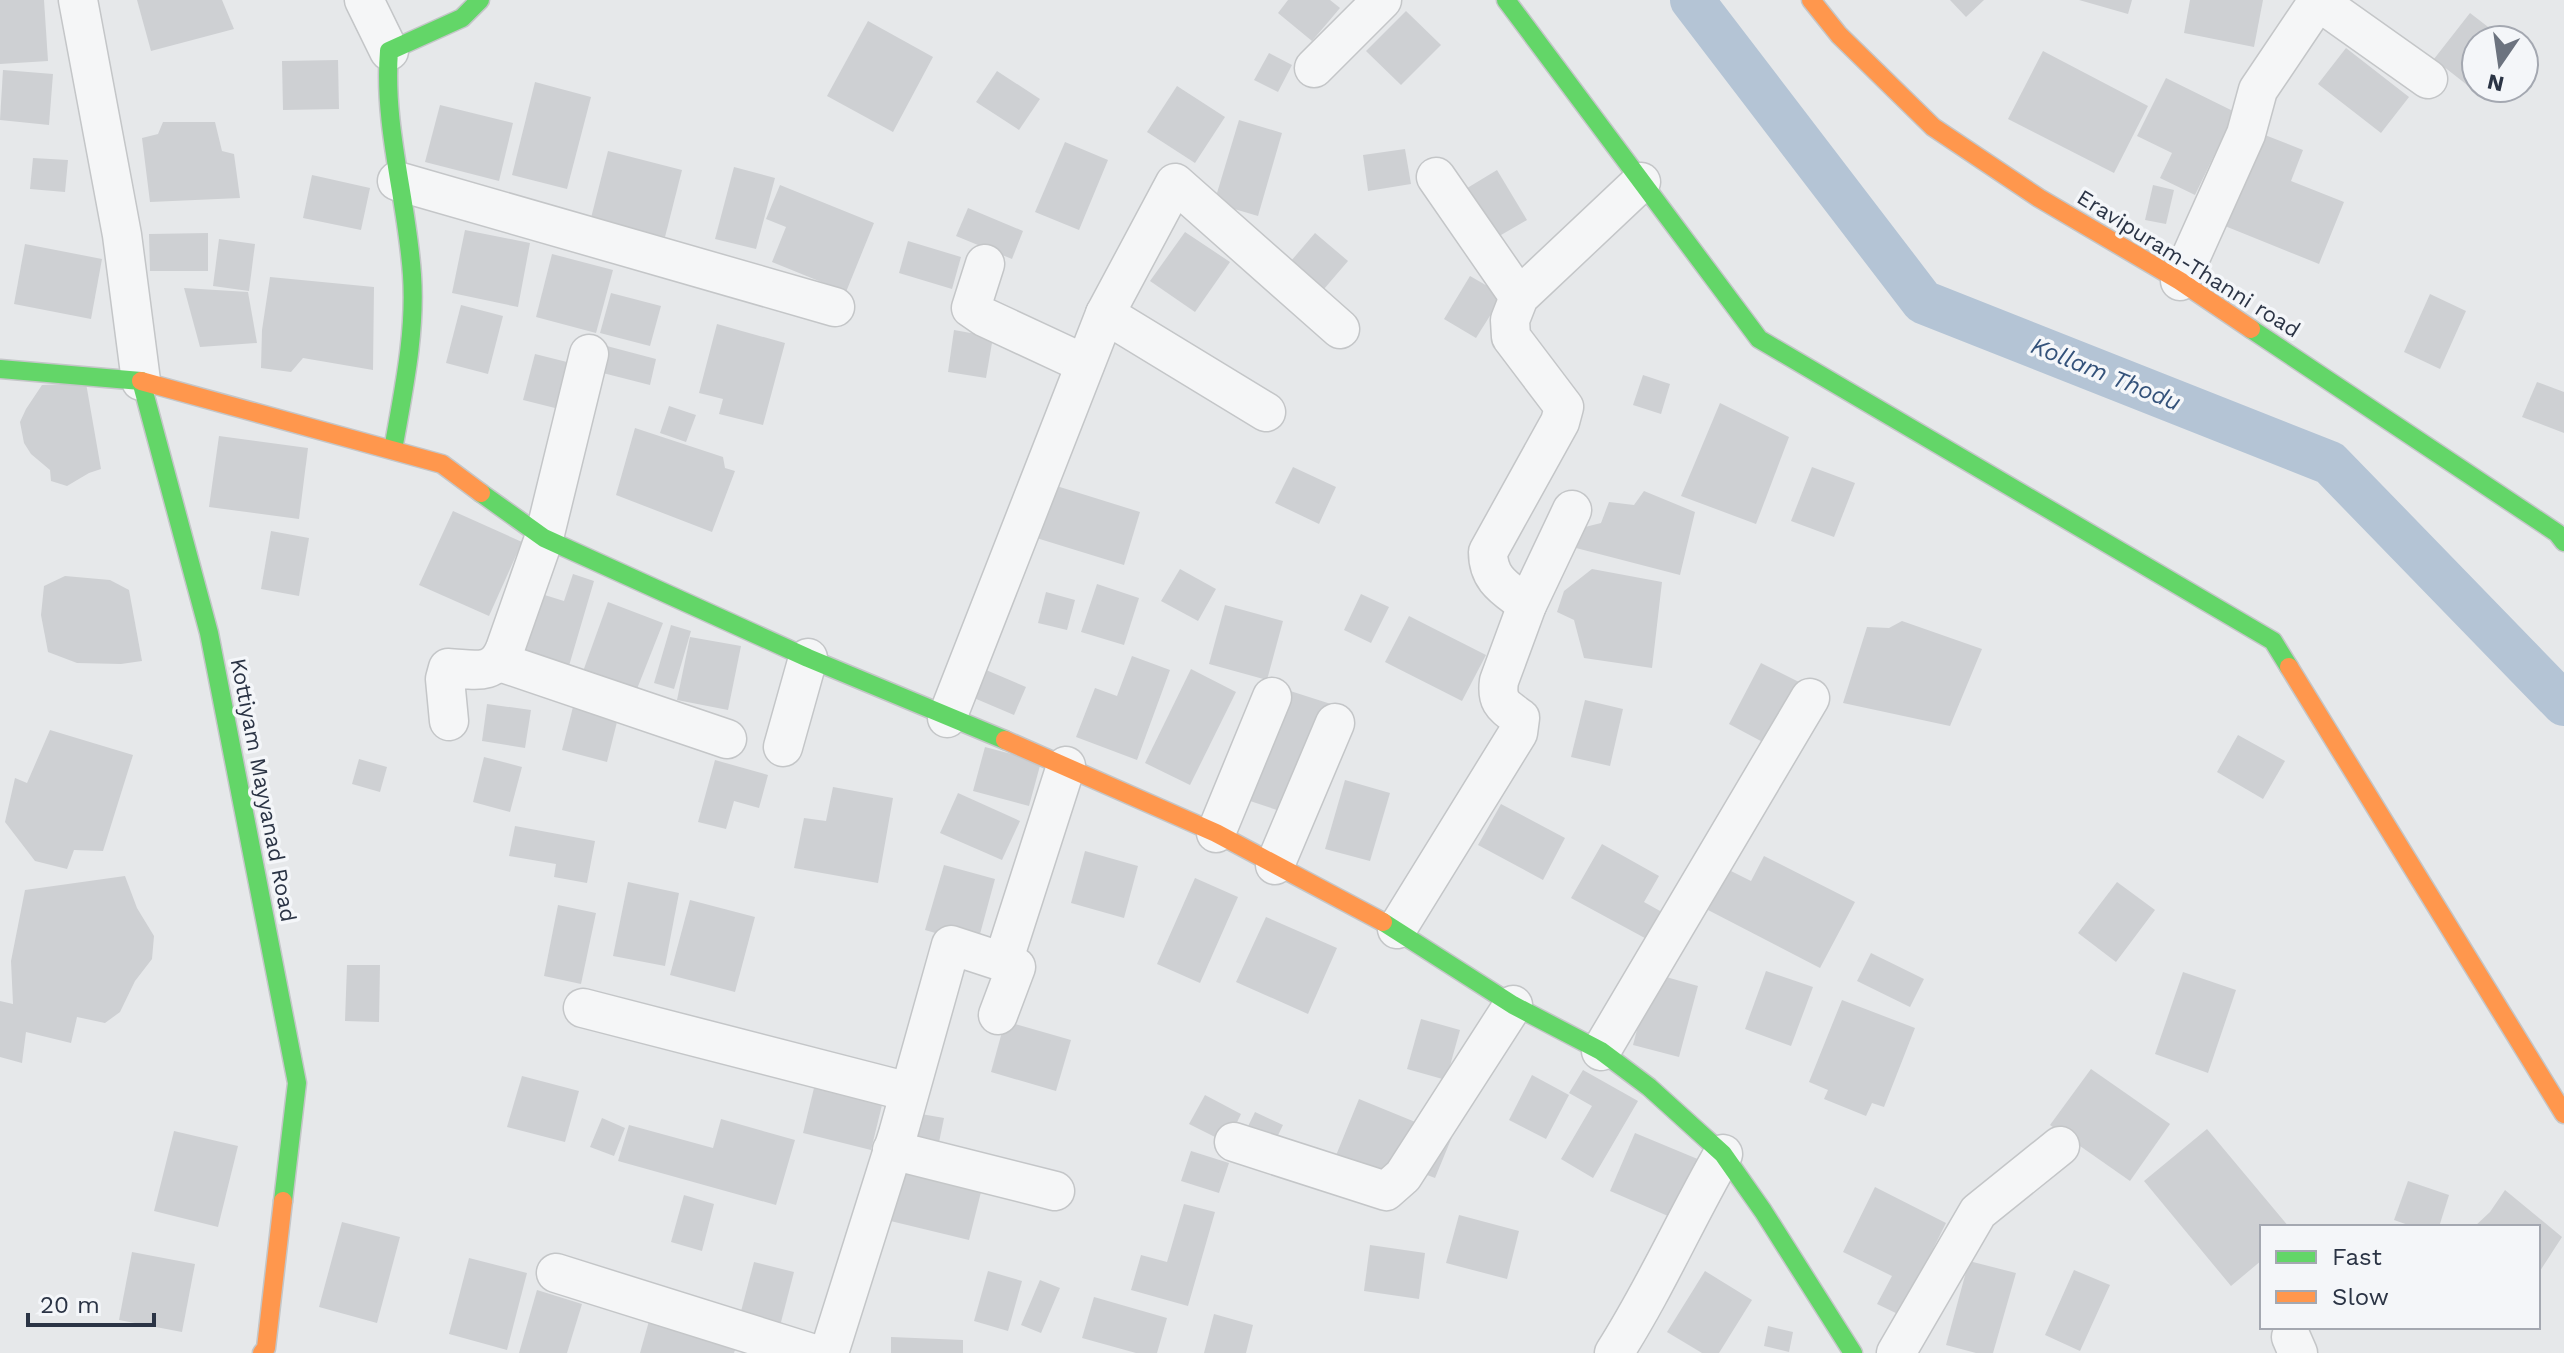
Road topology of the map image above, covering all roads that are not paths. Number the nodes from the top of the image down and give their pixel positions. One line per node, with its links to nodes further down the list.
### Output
1 (78, 0): 22 (street)
2 (364, 0): 7 (street)
3 (480, 0): 7 (street)
4 (1382, 0): 8 (street)
5 (1506, 0): 12 (street)
6 (1811, 0): 14 (street, Eravipuram-Thanni road)
7 (389, 51): 11 (street)
8 (1314, 68)
9 (2428, 79): 14 (street)
10 (1436, 177): 15 (street)
11 (397, 181): 16 (street); 24 (street)
12 (1641, 182): 15 (street); 48 (street)
13 (985, 264): 20 (street)
14 (2180, 281): 26 (street, Eravipuram-Thanni road)
15 (1519, 297): 28 (street)
16 (835, 307)
17 (1105, 314): 18 (street); 20 (street); 23 (street)
18 (1340, 329)
19 (589, 354): 27 (street)
20 (1085, 364): 33 (street)
21 (0, 369): 22 (street)
22 (141, 381): 24 (street); 55 (street, Kottiyam Mayyanad Road)
23 (1266, 412)
24 (393, 450): 27 (street)
25 (1572, 510): 28 (street)
26 (2562, 534)
27 (544, 538): 29 (street); 30 (street)
28 (1527, 605): 41 (street)
29 (808, 658): 33 (street); 37 (street)
30 (500, 662): 34 (street); 36 (street)
31 (1272, 697): 39 (street)
32 (1810, 698): 46 (street)
33 (947, 718): 38 (street)
34 (449, 721)
35 (1335, 723): 40 (street)
36 (727, 739)
37 (783, 747)
38 (1066, 766): 39 (street); 42 (street)
39 (1216, 833): 40 (street)
40 (1275, 865): 41 (street)
41 (1397, 929): 43 (street)
42 (1003, 962): 45 (street); 47 (street)
43 (1513, 1005): 46 (street); 49 (street)
44 (583, 1008): 47 (street)
45 (998, 1015)
46 (1601, 1051): 52 (street)
47 (909, 1092): 51 (street)
48 (2564, 1114)
49 (1234, 1142)
50 (2060, 1146): 60 (street)
51 (892, 1150): 53 (street); 57 (street)
52 (1723, 1154): 58 (street); 59 (street)
53 (1055, 1191)
54 (556, 1273): 56 (street)
55 (262, 1353)
56 (811, 1353)
57 (829, 1353)
58 (1614, 1353)
59 (1853, 1353)
60 (1896, 1353)

